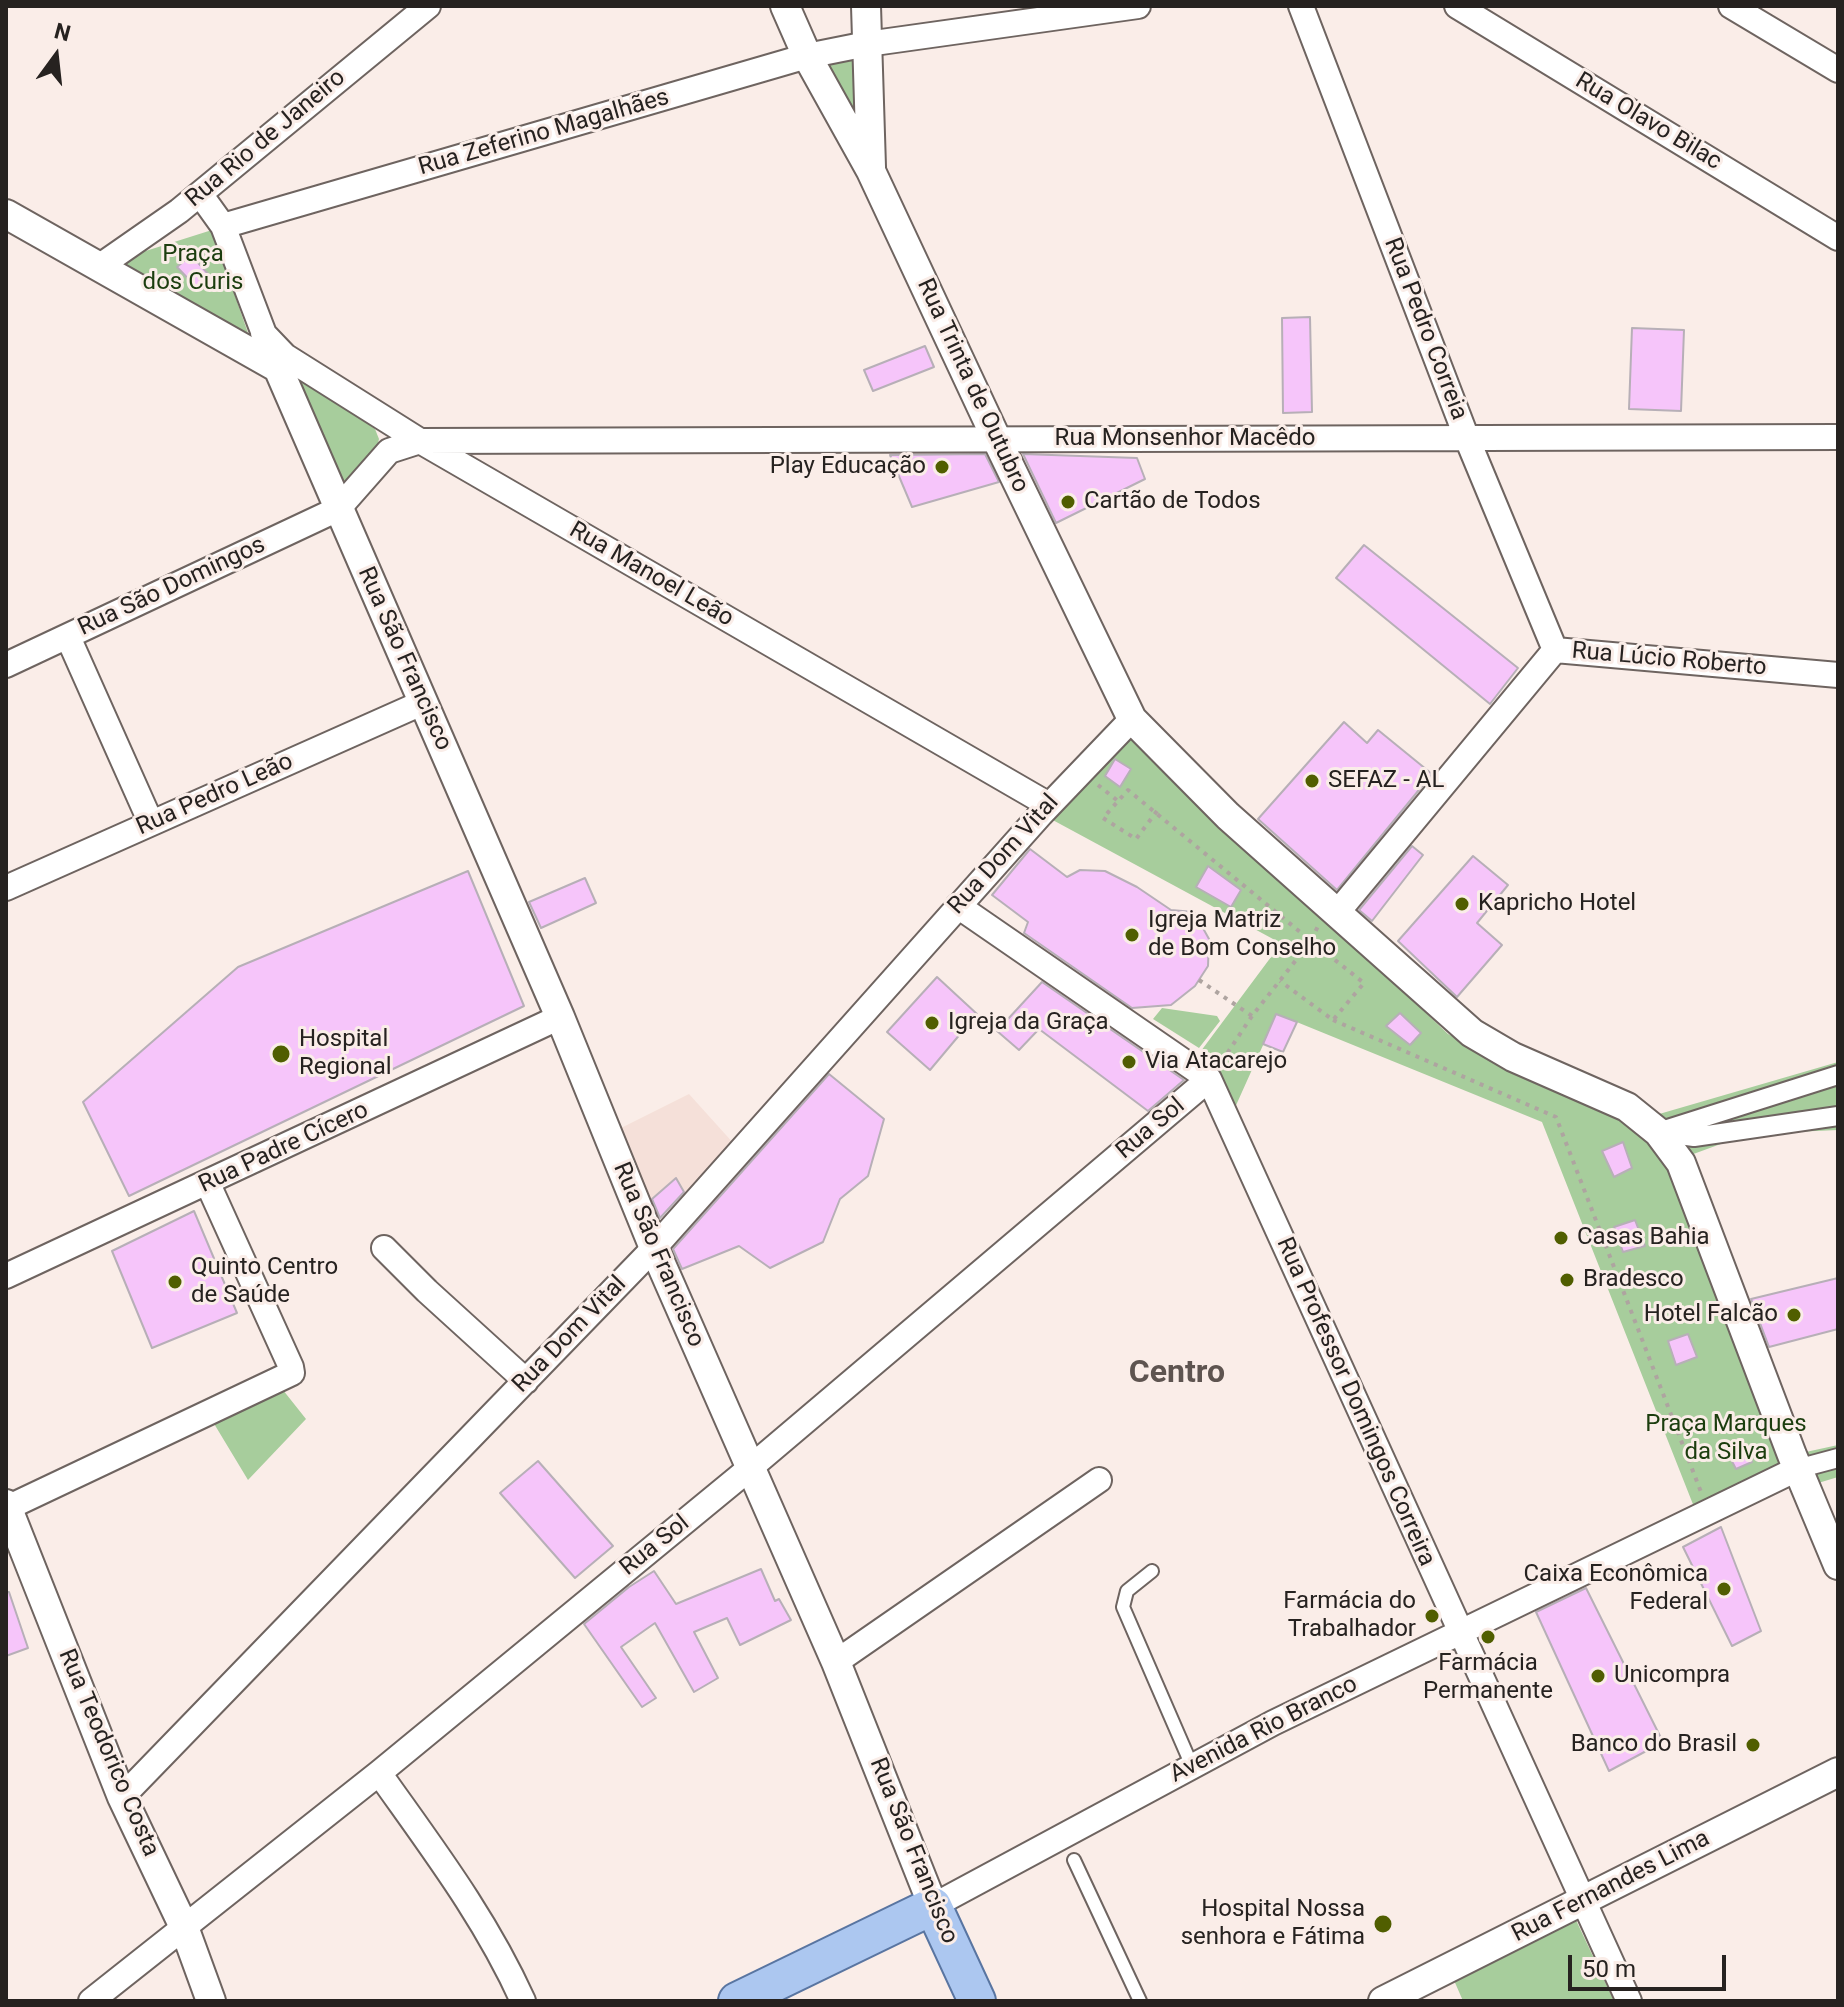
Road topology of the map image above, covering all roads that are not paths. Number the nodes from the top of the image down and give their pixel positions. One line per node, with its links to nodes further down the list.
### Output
1 (428, 6): 12 (street, Rua Rio de Janeiro)
2 (785, 6): 9 (street, Rua Trinta de Outubro)
3 (866, 6): 8 (street)
4 (1138, 6): 8 (street, Rua Zeferino Magalhães)
5 (1301, 6): 19 (street, Rua Pedro Correia)
6 (1457, 6): 15 (street, Rua Olavo Bilac)
7 (1731, 6): 10 (street)
8 (867, 44): 9 (street, Rua Zeferino Magalhães); 11 (street)
9 (807, 56): 11 (street, Rua Trinta de Outubro); 14 (street, Rua Zeferino Magalhães)
10 (1838, 70)
11 (871, 171): 21 (street, Rua Trinta de Outubro)
12 (200, 194): 14 (street); 16 (street, Rua Rio de Janeiro)
13 (6, 214): 16 (street)
14 (223, 226): 17 (street)
15 (1838, 238)
16 (100, 266): 18 (street)
17 (263, 333): 18 (street); 22 (street, Rua Manoel Leão)
18 (278, 368): 23 (street, Rua São Francisco)
19 (1466, 436): 20 (street, Rua Monsenhor Macêdo); 21 (street, Rua Monsenhor Macêdo); 25 (street, Rua Pedro Correia)
20 (1838, 437)
21 (997, 440): 22 (street, Rua Monsenhor Macêdo); 29 (street, Rua Trinta de Outubro)
22 (420, 441): 23 (street, Rua Monsenhor Macêdo); 30 (street, Rua Manoel Leão)
23 (338, 509): 24 (street, Rua São Domingos); 28 (street, Rua São Francisco)
24 (68, 637): 26 (street, Rua São Domingos); 31 (street)
25 (1555, 650): 27 (street, Rua Lúcio Roberto); 34 (street, Rua Lúcio Roberto)
26 (6, 665)
27 (1838, 675)
28 (424, 702): 31 (street, Rua Pedro Leão); 35 (street, Rua São Francisco)
29 (1132, 719): 30 (street, Rua Dom Vital); 34 (street, Rua Trinta de Outubro)
30 (1049, 805): 33 (street, Rua Dom Vital)
31 (151, 823): 32 (street, Rua Pedro Leão)
32 (6, 888)
33 (958, 906): 37 (street); 42 (street, Rua Dom Vital)
34 (1331, 910): 39 (street, Rua Trinta de Outubro)
35 (560, 1017): 40 (street, Rua Padre Cícero); 42 (street, Rua São Francisco)
36 (1838, 1075): 39 (street)
37 (1209, 1079): 46 (street, Rua Sol); 52 (street, Rua Professor Domingos Correira)
38 (1838, 1116): 39 (street)
39 (1658, 1132): 47 (street, Rua Trinta de Outubro)
40 (208, 1184): 43 (street, Rua Padre Cícero); 49 (street)
41 (384, 1248): 44 (street)
42 (654, 1248): 44 (street, Rua Dom Vital); 46 (street, Rua São Francisco)
43 (6, 1276)
44 (526, 1381): 57 (street, Rua Dom Vital)
45 (1838, 1458): 47 (street)
46 (750, 1468): 53 (street, Rua São Francisco); 56 (street, Rua Sol)
47 (1797, 1469): 50 (street, Rua Trinta de Outubro); 52 (street, Avenida Rio Branco)
48 (1099, 1480): 53 (street)
49 (7, 1506): 57 (street, Rua Teodorico Costa)
50 (1838, 1565)
51 (1152, 1571): 54 (lane)
52 (1459, 1632): 54 (street, Avenida Rio Branco); 59 (street, Rua Professor Domingos Correira)
53 (836, 1662): 60 (street, Rua São Francisco)
54 (1192, 1766): 60 (street, Avenida Rio Branco)
55 (1838, 1772): 59 (street, Rua Fernandes Lima)
56 (379, 1773): 61 (street, Rua Sol); 64 (street)
57 (122, 1797): 61 (street, Rua Teodorico Costa)
58 (1074, 1860): 67 (lane)
59 (1585, 1900): 68 (street, Rua Fernandes Lima); 69 (street, Rua Professor Domingos Correira)
60 (933, 1906): 65 (main road, Avenida Rio Branco); 66 (main road, Rua São Francisco)
61 (184, 1927): 62 (street, Rua Sol); 63 (street, Rua Teodorico Costa)
62 (91, 2001)
63 (211, 2001)
64 (523, 2001)
65 (737, 2001)
66 (977, 2001)
67 (1140, 2001)
68 (1383, 2001)
69 (1629, 2001)

